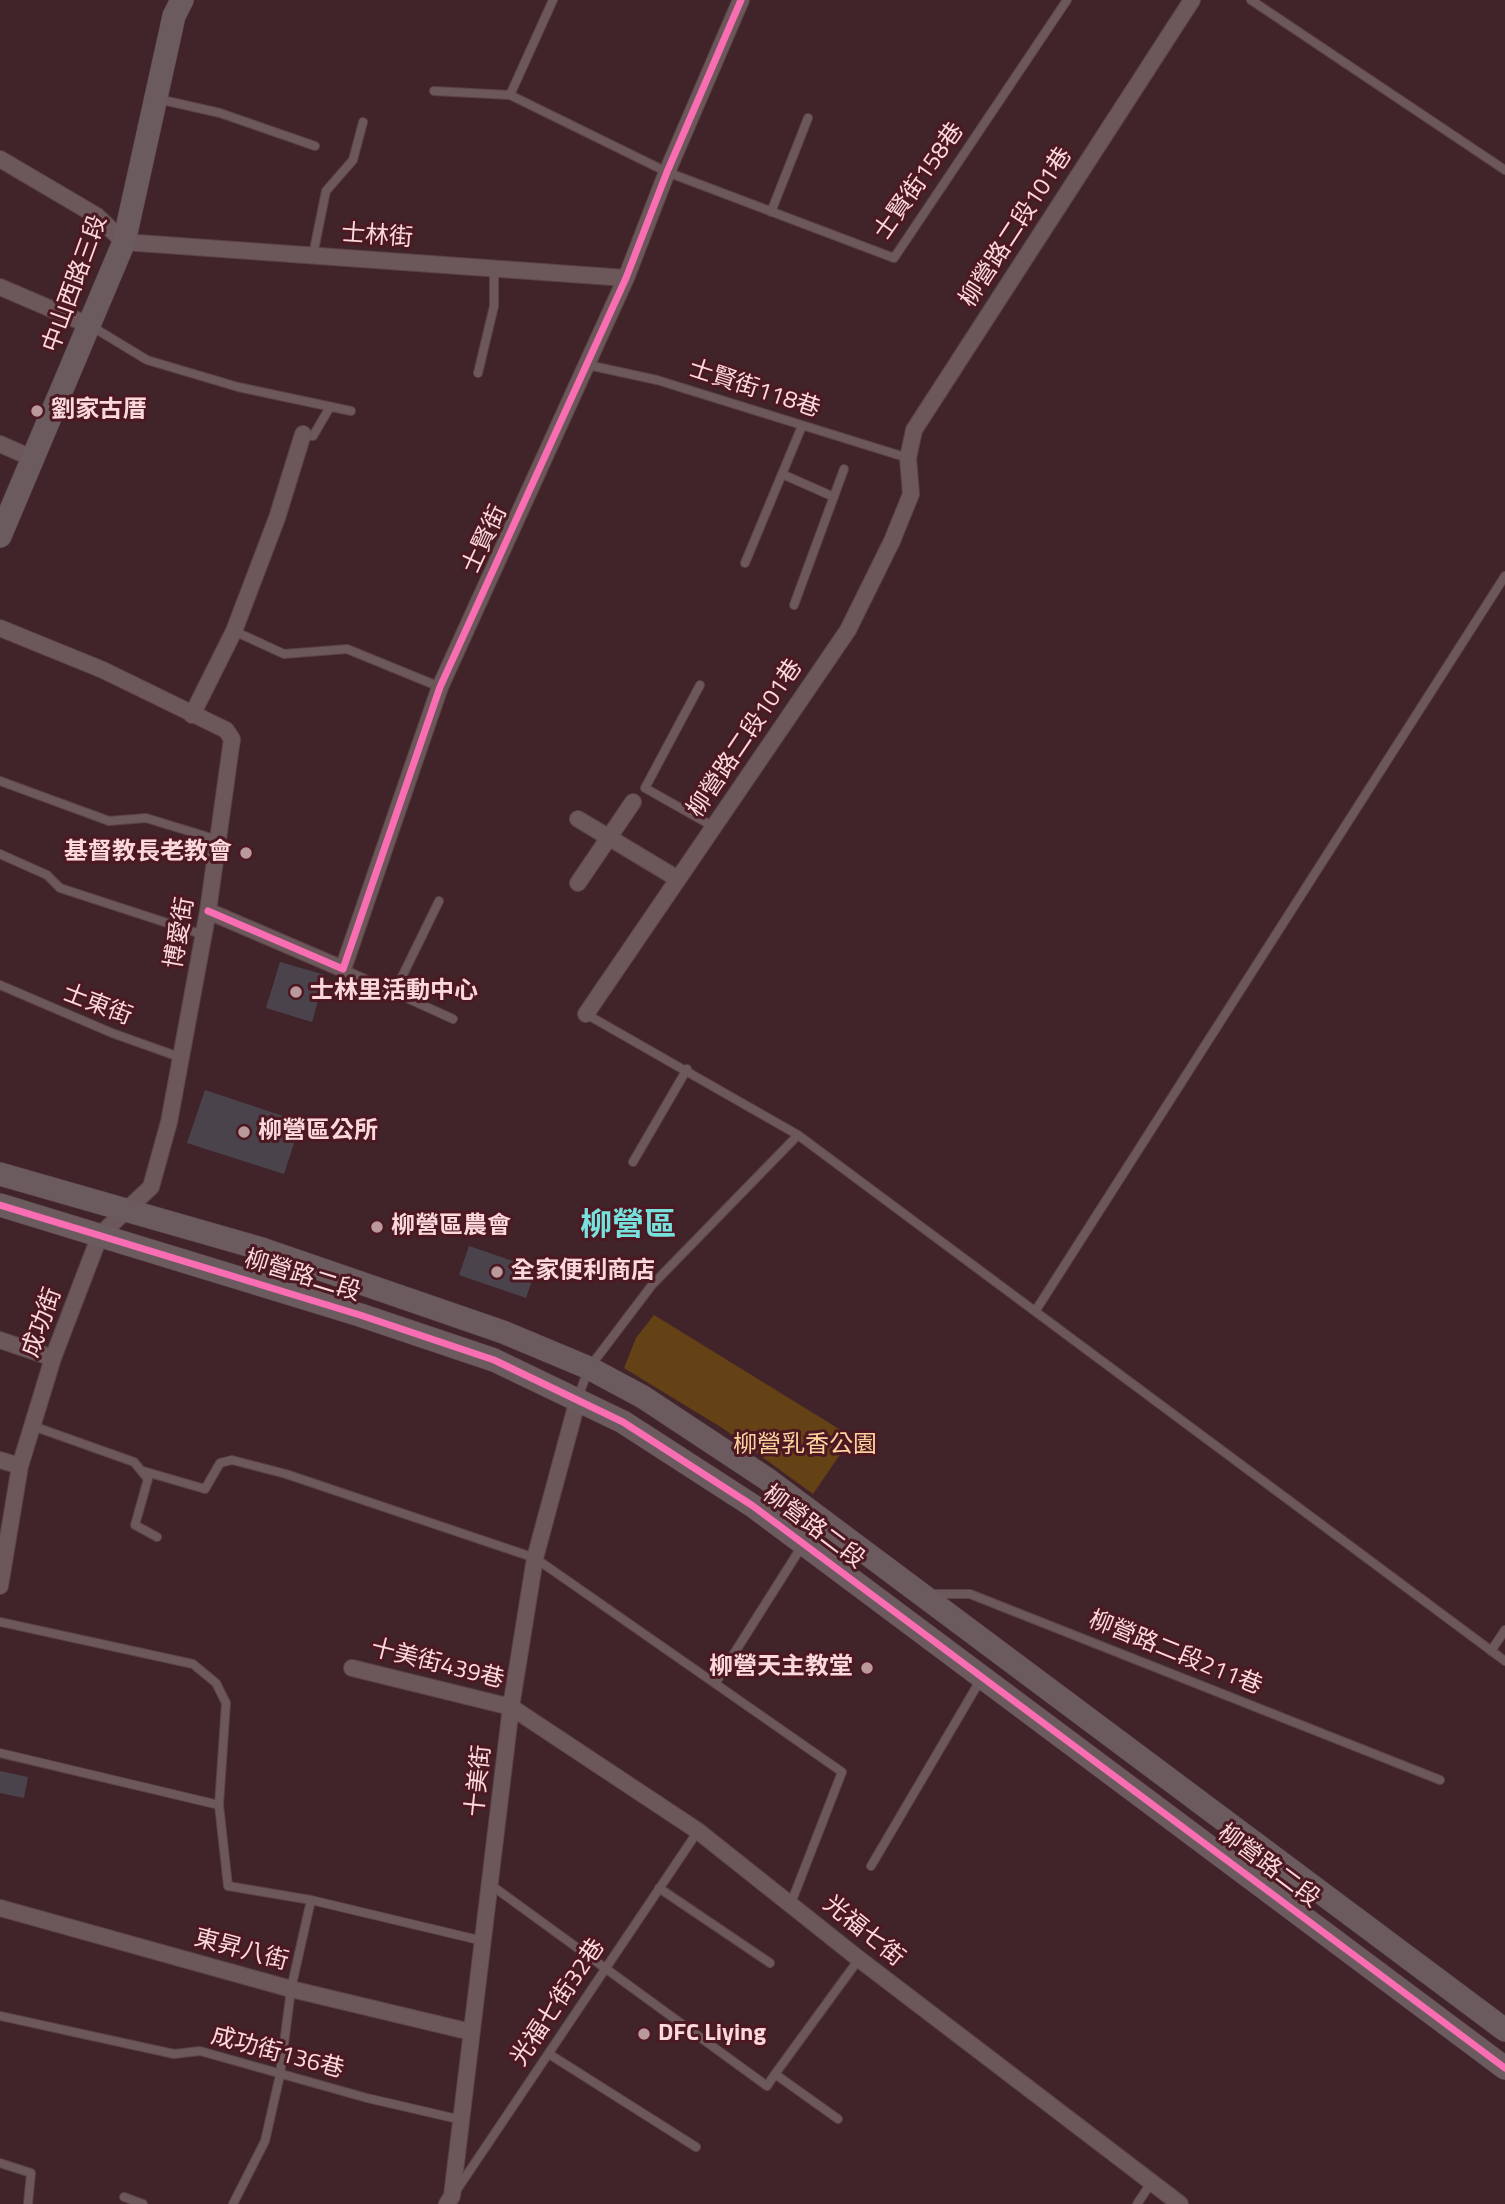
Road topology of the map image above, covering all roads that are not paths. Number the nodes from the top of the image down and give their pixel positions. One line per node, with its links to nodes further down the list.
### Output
1 (182, 0): 9 (street, 中山西路三段)
2 (553, 0): 8 (lane)
3 (741, 0): 15 (street, 士賢街)
4 (1067, 0): 16 (lane, 士賢街158巷)
5 (1192, 0): 30 (street, 柳營路二段101巷)
6 (1251, 0): 14 (lane)
7 (434, 91): 8 (lane)
8 (510, 95): 15 (lane, 士賢街158巷)
9 (155, 99): 12 (lane); 17 (street, 中山西路三段)
10 (808, 118): 16 (lane)
11 (363, 122): 18 (lane)
12 (315, 146)
13 (0, 159): 17 (street)
14 (1505, 170)
15 (667, 172): 16 (lane, 士賢街158巷); 20 (street, 士賢街)
16 (771, 212)
17 (124, 242): 18 (street, 士林街); 22 (street, 中山西路三段)
18 (313, 256): 19 (street, 士林街)
19 (494, 269): 20 (street, 士林街); 24 (lane)
20 (626, 278): 23 (street, 士賢街)
21 (0, 287): 22 (street)
22 (91, 326): 25 (lane); 31 (street, 中山西路三段)
23 (588, 365): 27 (lane, 士賢街118巷); 42 (street, 士賢街)
24 (478, 373)
25 (330, 407): 26 (lane); 28 (lane)
26 (351, 411)
27 (802, 426): 30 (lane, 士賢街118巷); 33 (lane)
28 (303, 433): 40 (street)
29 (0, 444): 31 (street)
30 (908, 458): 47 (street, 柳營路二段101巷)
31 (34, 459): 35 (street, 中山西路三段)
32 (844, 469): 34 (lane)
33 (782, 474): 34 (lane); 36 (lane)
34 (834, 496): 38 (lane)
35 (0, 536)
36 (745, 563)
37 (1505, 576): 69 (lane)
38 (794, 605)
39 (0, 628): 43 (street, 博愛街)
40 (234, 631): 42 (lane); 43 (street)
41 (700, 685): 47 (lane)
42 (440, 687): 56 (street, 士賢街)
43 (191, 715): 49 (street, 博愛街)
44 (0, 781): 49 (lane)
45 (633, 802): 48 (street)
46 (578, 820): 48 (street)
47 (714, 827): 51 (street, 柳營路二段101巷)
48 (609, 838): 51 (street); 52 (street)
49 (218, 840): 54 (street, 博愛街)
50 (0, 854): 55 (lane)
51 (678, 879): 59 (street, 柳營路二段101巷)
52 (578, 883)
53 (439, 901): 58 (lane)
54 (208, 911): 55 (street, 博愛街); 56 (street)
55 (204, 935): 61 (street, 博愛街)
56 (342, 969): 58 (lane)
57 (0, 985): 61 (lane, 士東街)
58 (395, 991): 60 (lane)
59 (586, 1014): 62 (lane, 柳營路二段101巷)
60 (453, 1019)
61 (183, 1058): 67 (street, 博愛街)
62 (687, 1069): 63 (lane, 柳營路二段101巷); 64 (lane)
63 (798, 1135): 69 (lane, 柳營路二段101巷); 72 (lane)
64 (633, 1163)
65 (0, 1174): 67 (street, 柳營路二段)
66 (0, 1205): 68 (street, 柳營路二段)
67 (127, 1212): 68 (street, 成功街); 72 (street, 柳營路二段)
68 (100, 1235): 71 (street, 成功街); 73 (street, 柳營路二段)
69 (1036, 1310): 86 (lane, 柳營路二段101巷)
70 (0, 1340): 71 (street)
71 (53, 1358): 74 (street, 成功街)
72 (589, 1368): 73 (lane, 十美街); 83 (street, 柳營路二段)
73 (578, 1399): 80 (street, 柳營路二段); 81 (street, 十美街)
74 (30, 1425): 76 (street, 成功街); 77 (lane)
75 (0, 1460): 76 (street)
76 (20, 1466): 78 (street, 成功街)
77 (143, 1471): 79 (lane); 81 (lane)
78 (5, 1528): 82 (street, 成功街)
79 (157, 1537)
80 (802, 1546): 83 (street, 柳營路二段); 90 (lane)
81 (535, 1558): 90 (lane); 91 (street, 十美街)
82 (0, 1586)
83 (910, 1606): 89 (street, 柳營路二段); 93 (lane, 柳營路二段211巷); 103 (street, 柳營路二段)
84 (0, 1622): 94 (lane)
85 (1505, 1630): 86 (lane)
86 (1492, 1651): 87 (lane, 柳營路二段101巷)
87 (1505, 1661)
88 (352, 1668): 91 (street, 十美街439巷)
89 (982, 1679): 96 (lane); 107 (street, 柳營路二段)
90 (716, 1682): 100 (lane)
91 (511, 1707): 95 (street, 光福七街); 97 (street, 十美街)
92 (0, 1753): 94 (lane)
93 (1440, 1780)
94 (219, 1805): 99 (lane)
95 (698, 1830): 98 (lane, 光福七街32巷); 100 (street, 光福七街)
96 (871, 1866)
97 (491, 1885): 102 (street, 十美街); 106 (lane)
98 (659, 1888): 105 (lane); 106 (lane, 光福七街32巷)
99 (311, 1900): 102 (lane); 108 (lane)
100 (791, 1903): 104 (street, 光福七街)
101 (0, 1908): 108 (street, 東昇八街)
102 (483, 1941): 111 (street, 十美街)
103 (1391, 1946): 107 (street); 110 (street, 柳營路二段)
104 (859, 1959): 114 (lane); 120 (street, 光福七街)
105 (770, 1963)
106 (606, 1968): 112 (lane, 光福七街32巷); 114 (lane)
107 (1374, 1970): 113 (street, 柳營路二段)
108 (291, 1989): 111 (street, 東昇八街); 115 (lane)
109 (0, 2016): 115 (lane, 成功街136巷)
110 (1505, 2030)
111 (471, 2032): 117 (street, 十美街)
112 (549, 2053): 118 (lane); 122 (lane, 光福七街32巷)
113 (1505, 2068)
114 (775, 2074): 116 (lane)
115 (280, 2075): 117 (lane, 成功街136巷); 125 (lane)
116 (838, 2119)
117 (461, 2120): 122 (street, 十美街)
118 (696, 2147)
119 (0, 2163): 123 (lane)
120 (1151, 2183): 126 (lane); 127 (street, 光福七街)
121 (124, 2197): 124 (lane)
122 (450, 2200)
123 (28, 2204)
124 (143, 2204)
125 (233, 2204)
126 (1138, 2204)
127 (1180, 2204)

